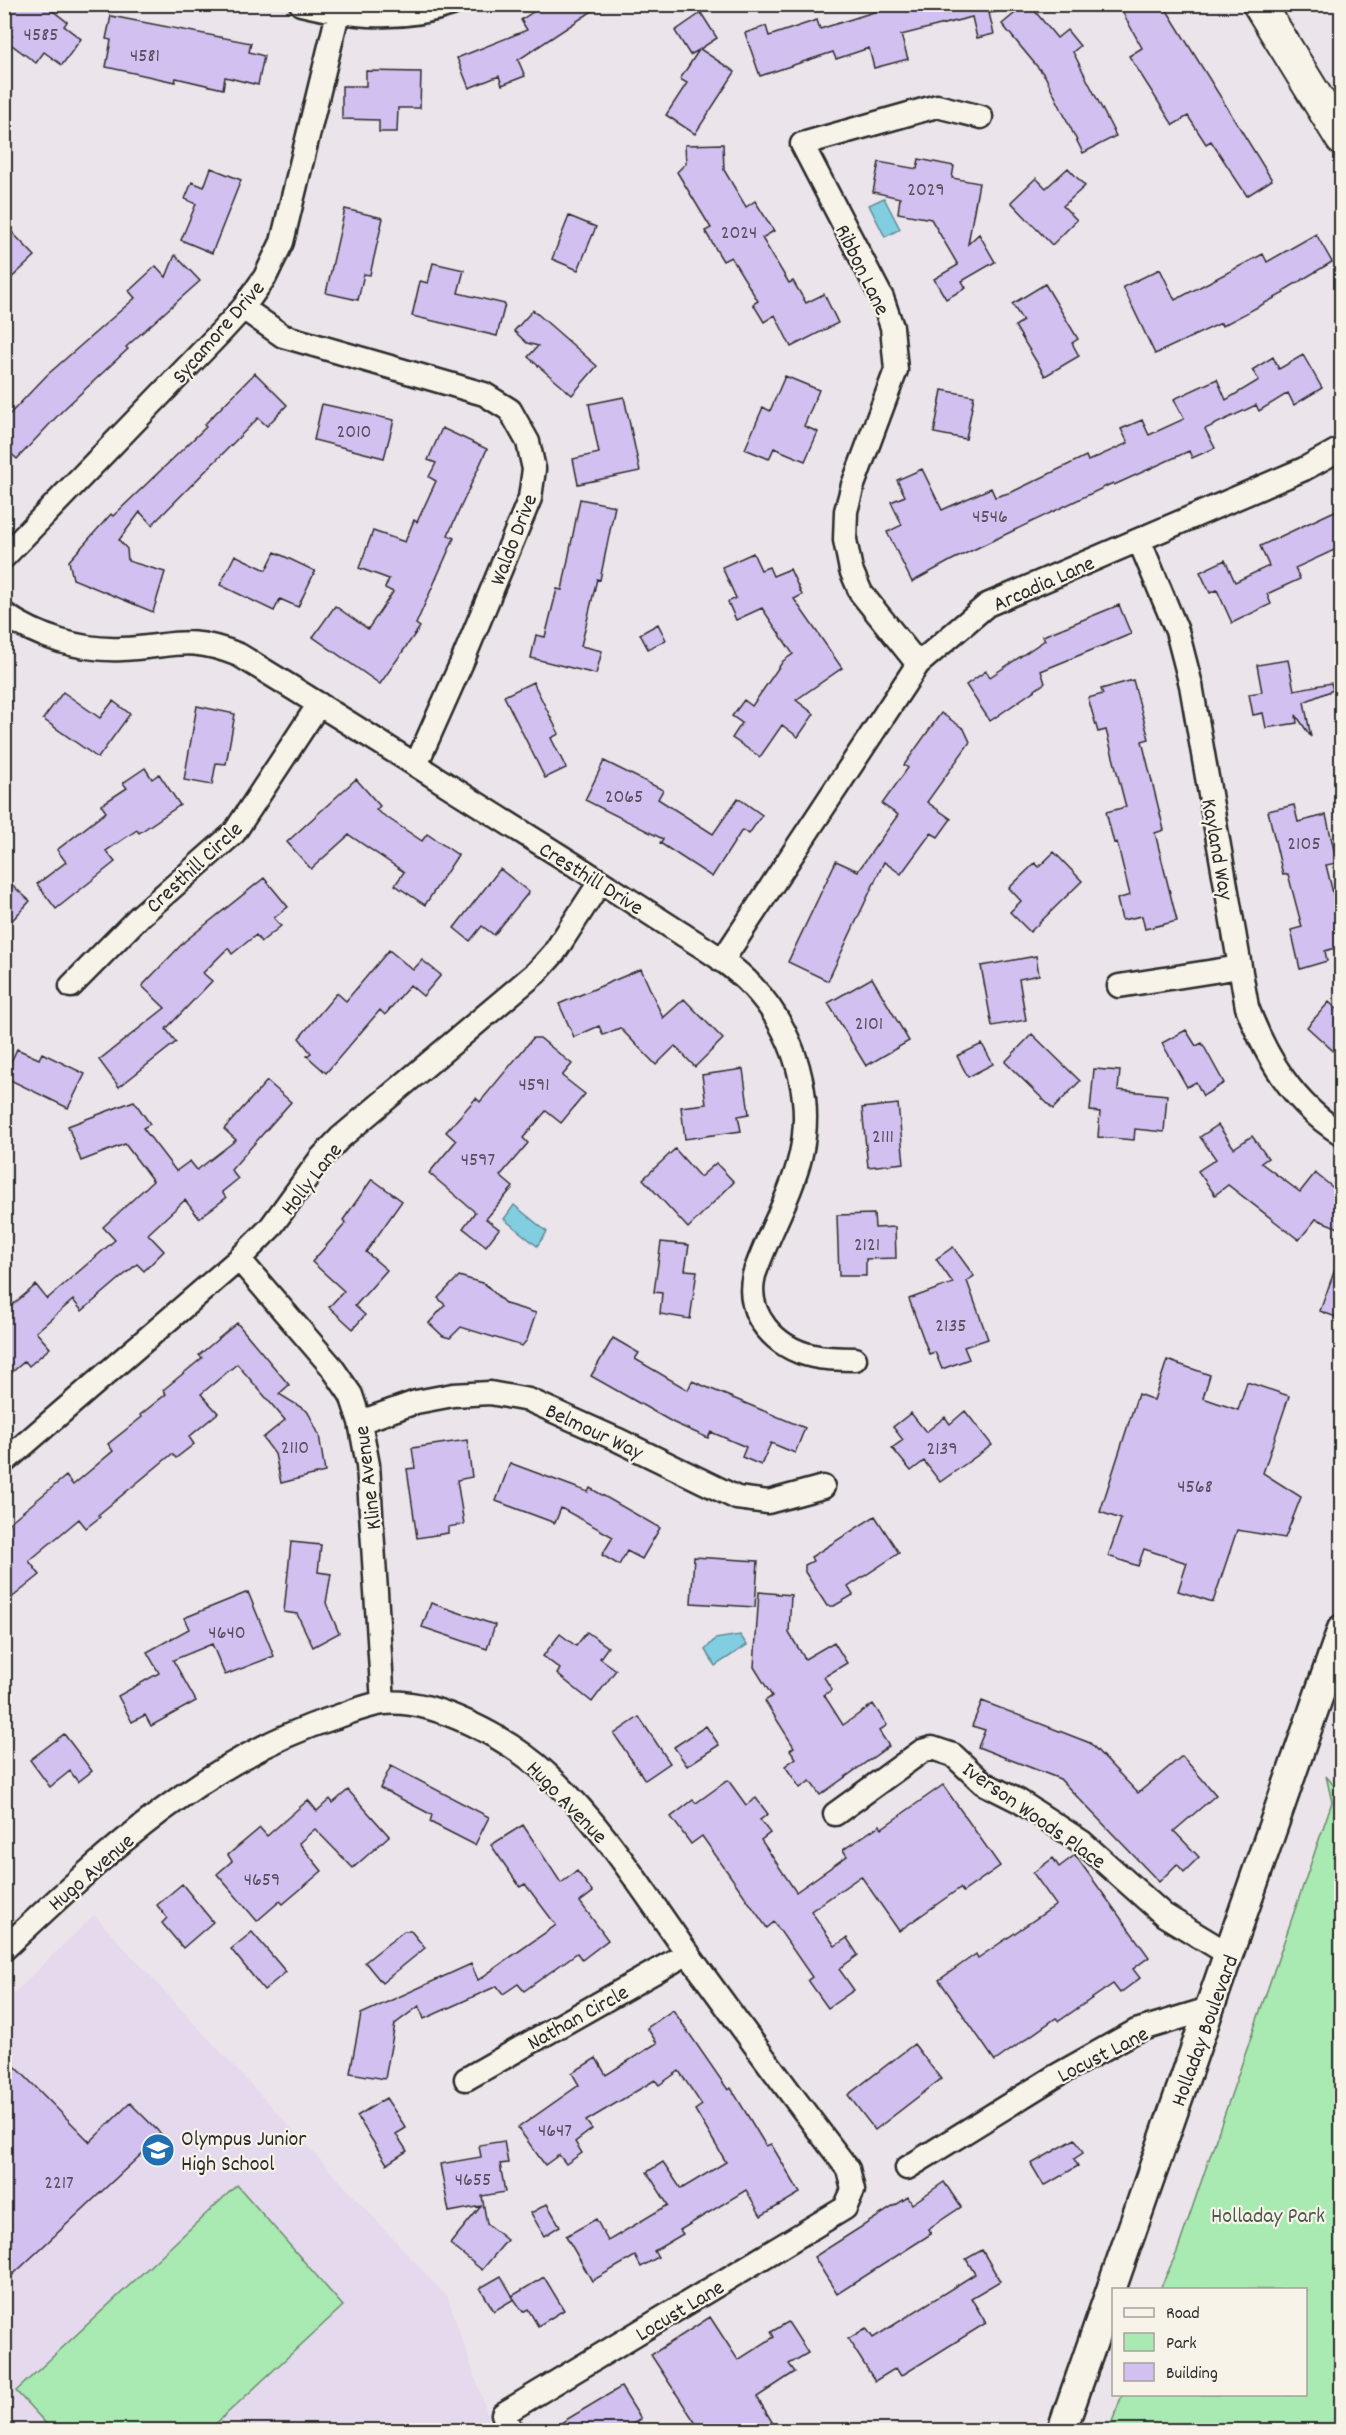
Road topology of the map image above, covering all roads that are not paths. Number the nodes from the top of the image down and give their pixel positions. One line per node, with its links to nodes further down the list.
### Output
1 (301, 4): 4 (street)
2 (452, 4): 4 (street)
3 (1259, 4): 6 (main road)
4 (338, 14): 7 (street, Sycamore Drive)
5 (981, 117): 12 (street, Ribbon Lane)
6 (1341, 139)
7 (243, 308): 10 (street, Sycamore Drive); 14 (street, Waldo Drive)
8 (1341, 448): 9 (street, Arcadia Lane)
9 (1139, 540): 12 (street, Arcadia Lane); 17 (street, Kayland Way)
10 (4, 557)
11 (4, 614): 13 (street, Cresthill Drive)
12 (918, 664): 16 (street, Arcadia Lane)
13 (319, 704): 14 (street, Cresthill Drive); 18 (street, Cresthill Circle)
14 (416, 765): 15 (street, Cresthill Drive)
15 (600, 882): 16 (street, Cresthill Drive); 21 (street, Holly Lane)
16 (722, 961): 22 (street, Cresthill Drive)
17 (1240, 967): 19 (street); 20 (street, Kayland Way)
18 (71, 986)
19 (1119, 986)
20 (1341, 1134)
21 (238, 1259): 23 (street, Kline Avenue); 24 (street, Holly Lane)
22 (855, 1359)
23 (360, 1422): 25 (street, Belmour Way); 27 (street, Kline Avenue)
24 (4, 1462)
25 (823, 1487)
26 (1341, 1629): 31 (street, Holladay Boulevard)
27 (383, 1703): 29 (street, Hugo Avenue); 30 (street, Hugo Avenue)
28 (835, 1814): 31 (street, Iverson Woods Place)
29 (4, 1949)
30 (688, 1953): 33 (street, Nathan Circle); 35 (street, Hugo Avenue)
31 (1230, 1954): 32 (street, Holladay Boulevard)
32 (1212, 2008): 34 (street, Locust Lane); 37 (street, Holladay Boulevard)
33 (466, 2079)
34 (907, 2168)
35 (850, 2199): 36 (street, Locust Lane)
36 (507, 2422)
37 (1062, 2430)

